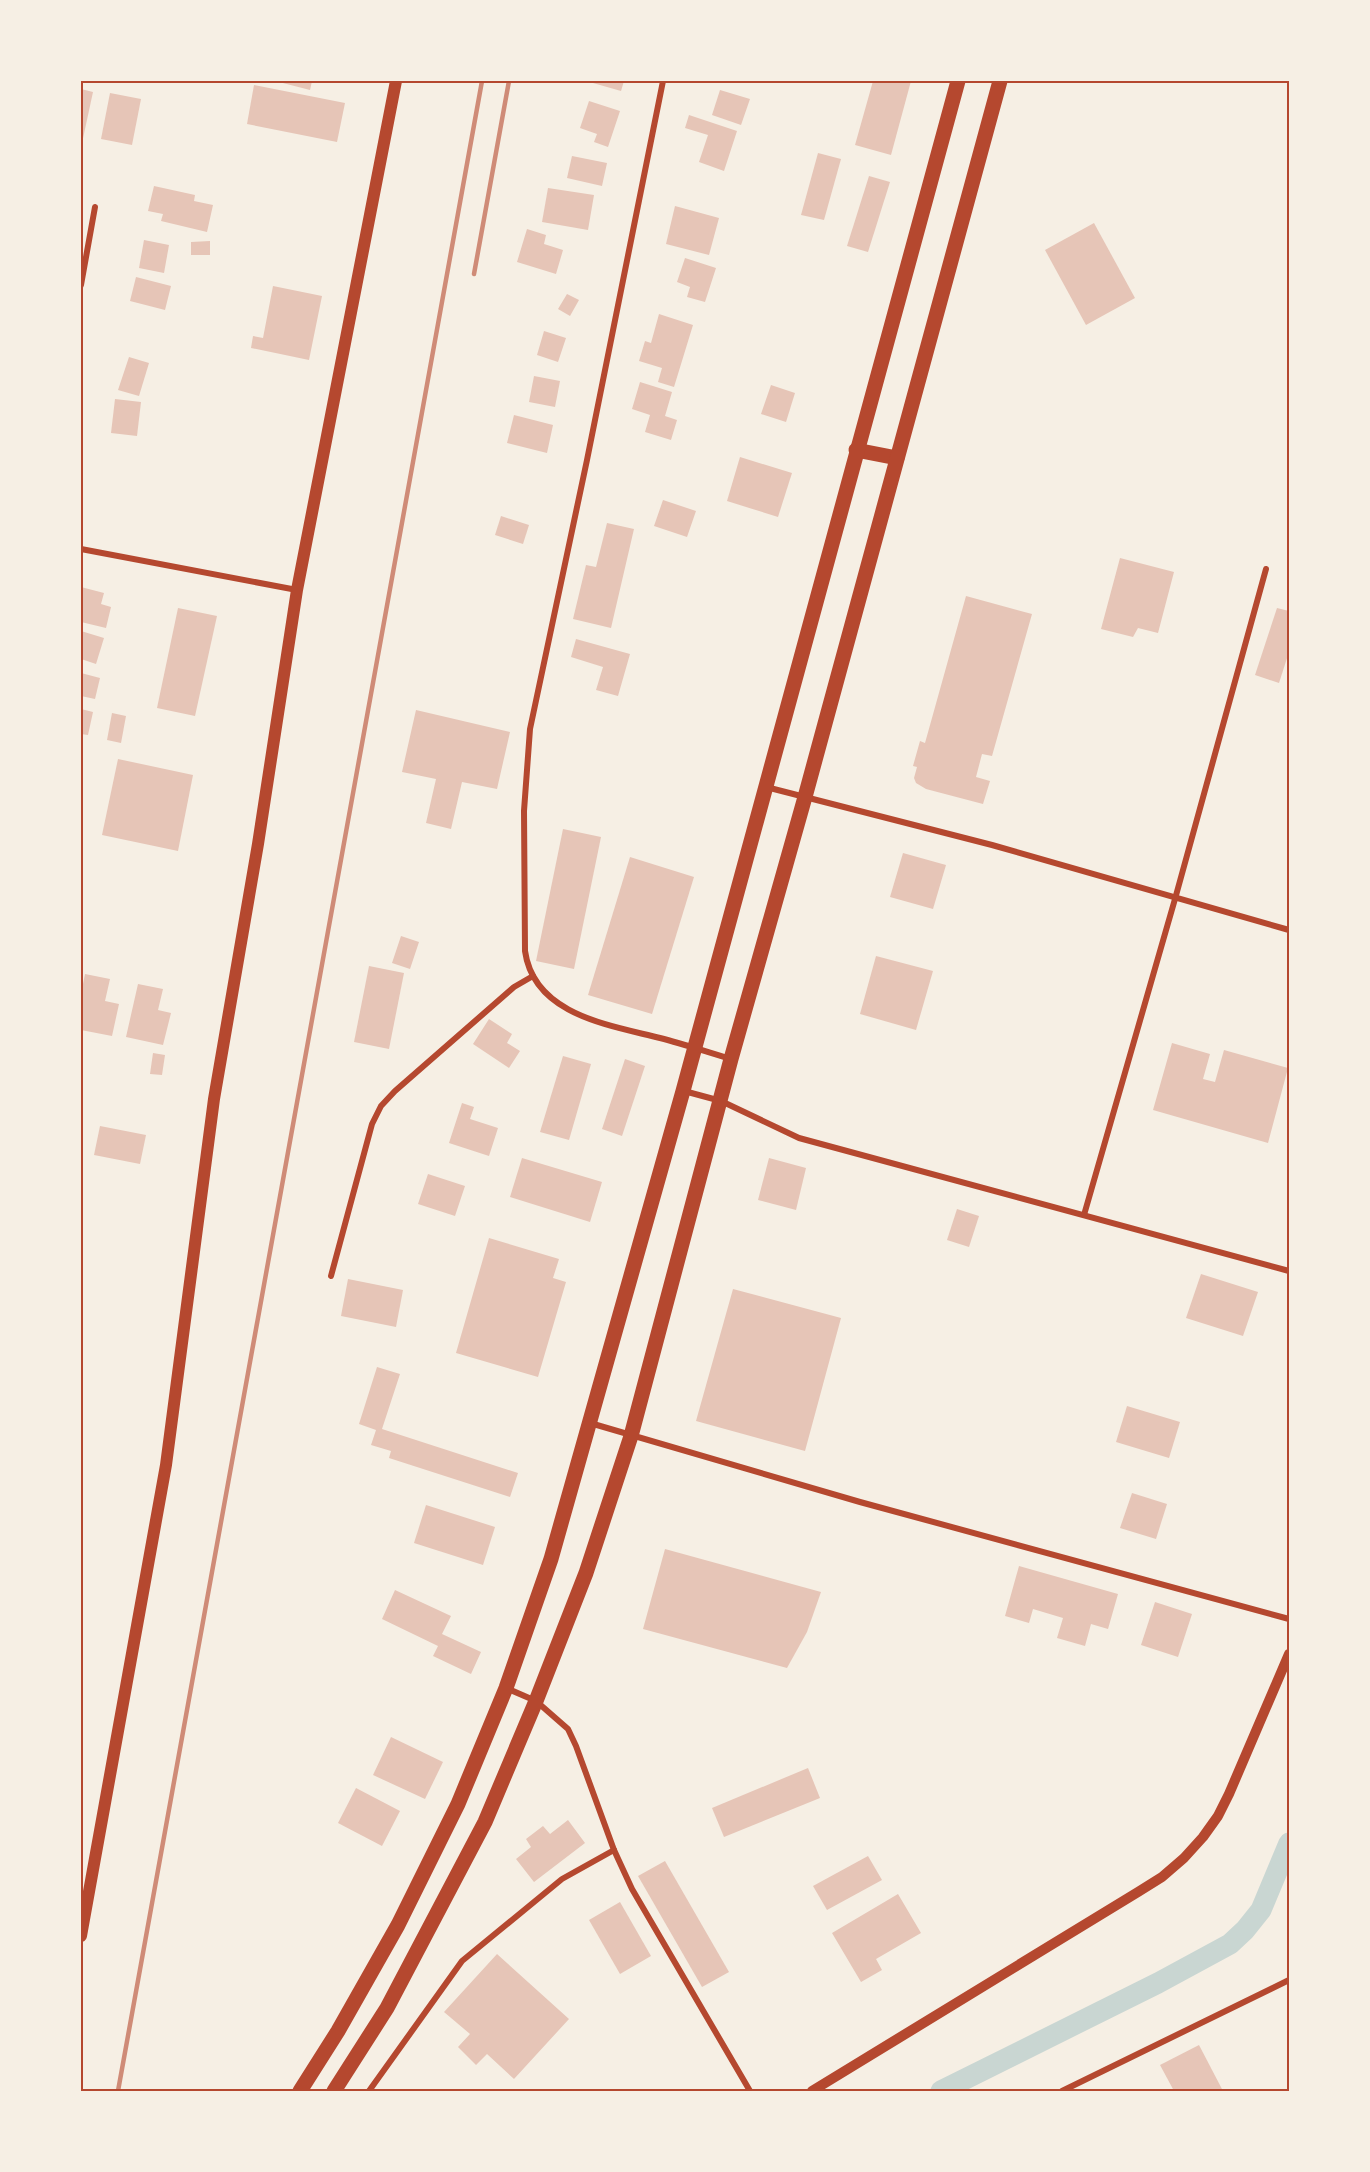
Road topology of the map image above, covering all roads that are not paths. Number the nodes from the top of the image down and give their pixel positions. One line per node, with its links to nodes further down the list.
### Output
1 (396, 81): 11 (main road)
2 (663, 81): 16 (street)
3 (958, 81): 7 (main road)
4 (1000, 81): 8 (main road)
5 (95, 207): 6 (street)
6 (81, 285)
7 (856, 450): 8 (main road); 12 (main road)
8 (897, 458): 13 (main road)
9 (81, 549): 11 (street)
10 (1266, 569): 14 (street)
11 (297, 590): 31 (main road)
12 (765, 787): 13 (street); 17 (main road)
13 (805, 797): 14 (street); 18 (main road)
14 (1175, 899): 15 (street); 21 (street)
15 (1289, 930)
16 (533, 976): 17 (street); 23 (street)
17 (693, 1047): 18 (street); 19 (main road)
18 (731, 1059): 20 (main road)
19 (683, 1091): 20 (street); 24 (main road)
20 (721, 1101): 21 (street); 25 (main road)
21 (1084, 1215): 22 (street)
22 (1289, 1271)
23 (331, 1276)
24 (590, 1423): 25 (street); 28 (main road)
25 (631, 1436): 26 (street); 29 (main road)
26 (1289, 1619)
27 (1289, 1654): 37 (street)
28 (506, 1688): 29 (street); 33 (main road)
29 (536, 1701): 30 (street); 34 (main road)
30 (614, 1850): 35 (street); 36 (street)
31 (81, 1936)
32 (1289, 1980): 38 (street)
33 (300, 2091)
34 (334, 2091)
35 (369, 2091)
36 (750, 2091)
37 (812, 2091)
38 (1062, 2091)

